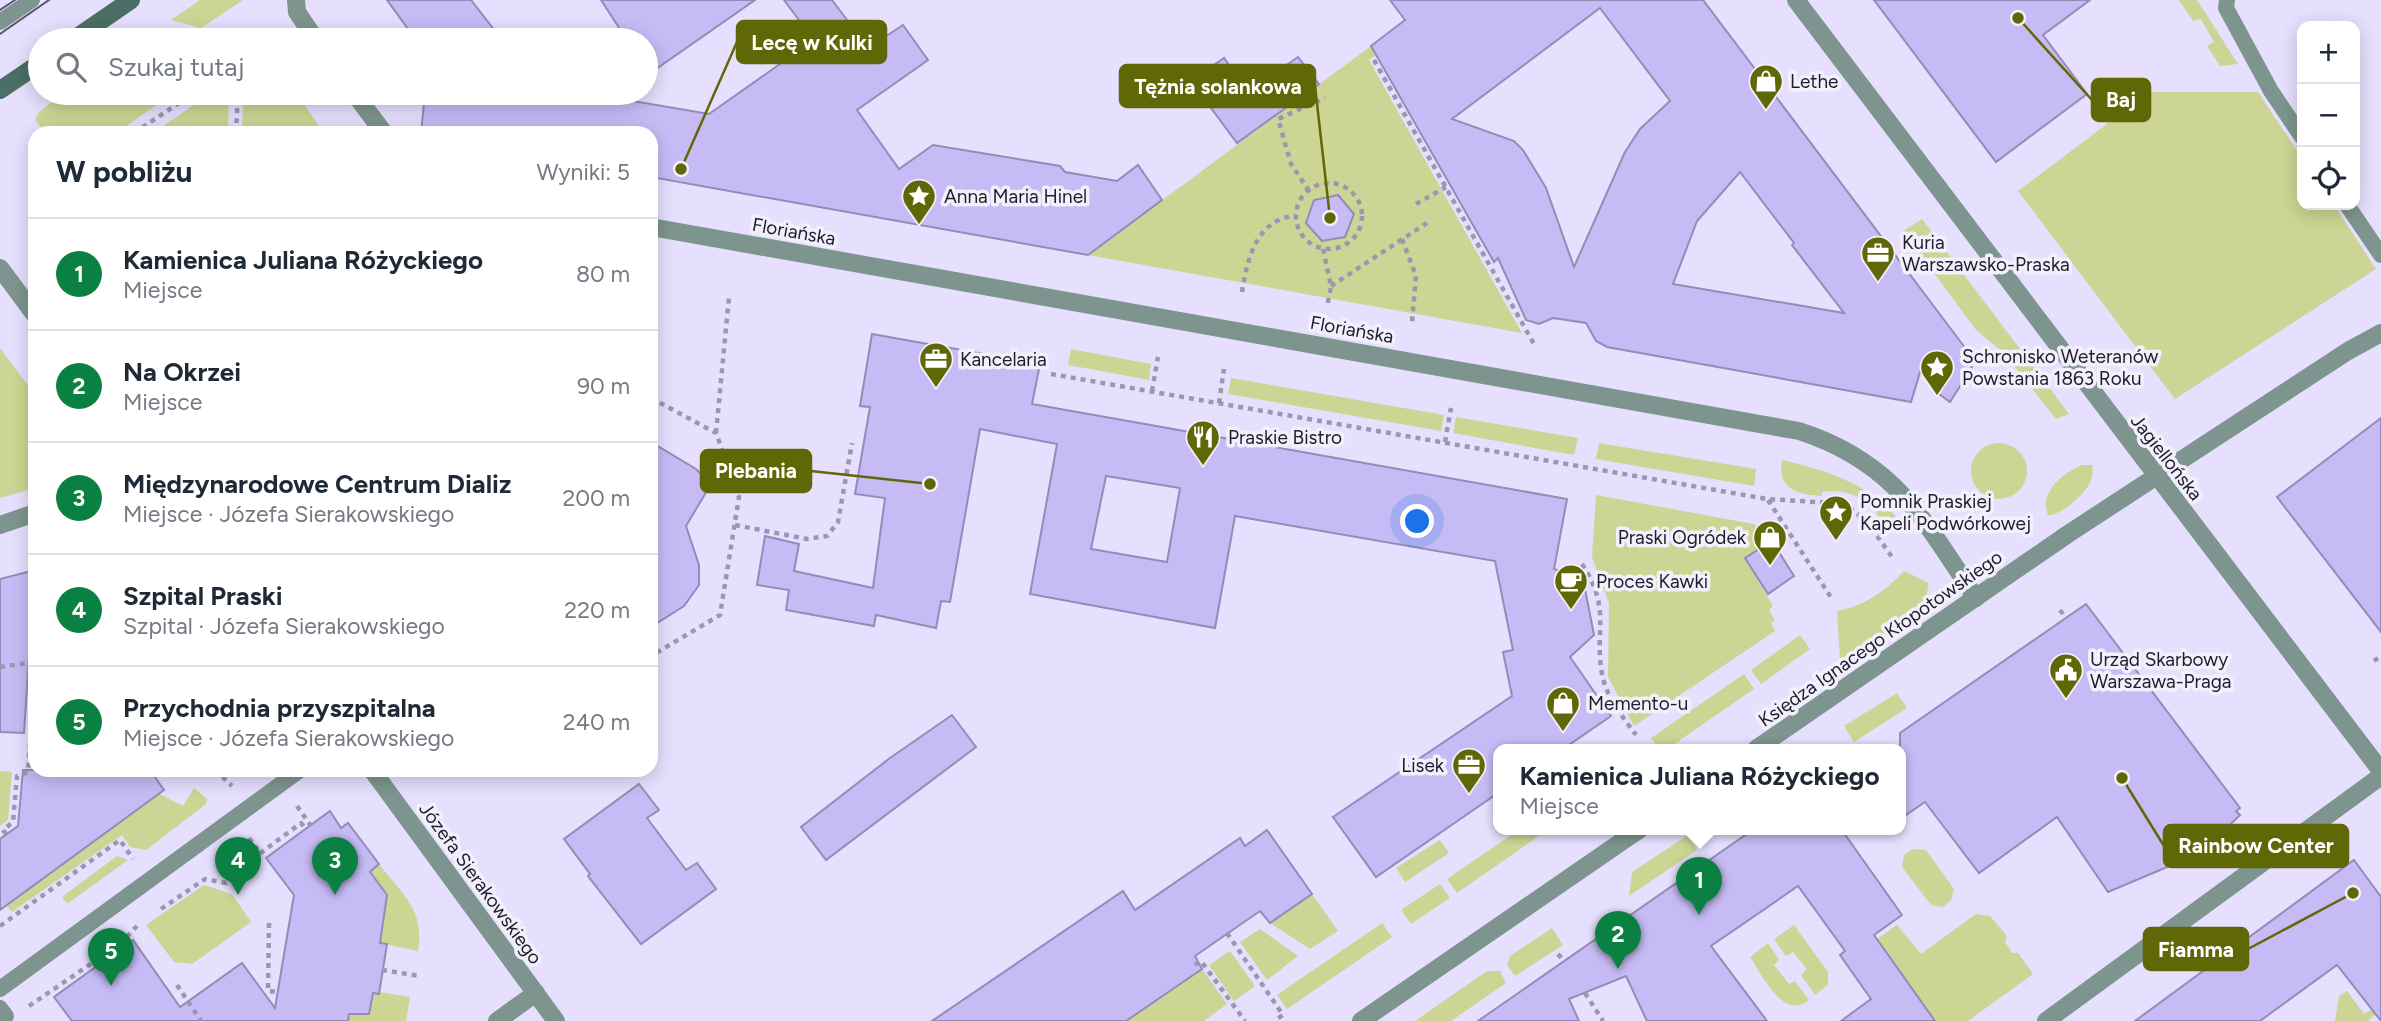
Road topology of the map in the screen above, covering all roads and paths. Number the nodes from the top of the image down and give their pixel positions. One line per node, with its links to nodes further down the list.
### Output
1 (32, 0): 6 (lane)
2 (131, 0): 7 (main road)
3 (1796, 0): 49 (street, Jagiellońska)
4 (2227, 0): 19 (lane)
5 (296, 2): 8 (street)
6 (0, 22)
7 (90, 28)
8 (307, 28)
9 (1374, 60): 20 (path)
10 (28, 71): 11 (main road)
11 (0, 90)
12 (1325, 98): 21 (path)
13 (176, 105): 16 (path)
14 (237, 105): 17 (path)
15 (363, 105): 18 (street)
16 (144, 126)
17 (236, 126)
18 (379, 126)
19 (2297, 129)
20 (1446, 187): 22 (path); 38 (path)
21 (1309, 191): 24 (path); 28 (path)
22 (1416, 204)
23 (2350, 210): 29 (lane)
24 (1296, 216): 28 (path); 32 (path)
25 (1427, 223): 27 (path)
26 (658, 228): 56 (street, Floriańska)
27 (1402, 239): 31 (path); 36 (path)
28 (1323, 249): 31 (path)
29 (2381, 255)
30 (0, 268): 34 (street)
31 (1331, 286): 35 (path)
32 (1242, 292)
33 (729, 297): 46 (path)
34 (28, 306)
35 (1327, 307)
36 (1412, 322)
37 (2381, 333): 49 (street, Księdza Ignacego Kłopotowskiego)
38 (1534, 344)
39 (1158, 357): 42 (path)
40 (1224, 369): 44 (path)
41 (1051, 374): 42 (path)
42 (1152, 391): 44 (path)
43 (658, 402): 46 (path)
44 (1219, 403): 47 (path)
45 (1451, 408): 47 (path)
46 (716, 433): 53 (path)
47 (1445, 442): 50 (path)
48 (852, 443): 53 (path)
49 (2156, 477): 56 (street, Księdza Ignacego Kłopotowskiego); 68 (street, Jagiellońska)
50 (1767, 499): 54 (path); 57 (path)
51 (28, 515): 52 (street)
52 (0, 524)
53 (735, 525): 60 (path)
54 (1892, 557)
55 (1582, 564): 65 (path)
56 (1976, 597): 66 (street, Księdza Ignacego Kłopotowskiego)
57 (1832, 599)
58 (2060, 610): 59 (path)
59 (2066, 618)
60 (658, 652)
61 (2381, 656): 62 (path)
62 (2374, 661)
63 (28, 663): 64 (path)
64 (0, 667)
65 (1636, 736)
66 (1763, 744)
67 (28, 772): 74 (path)
68 (2381, 773): 100 (street)
69 (224, 777): 72 (path)
70 (290, 777): 88 (lane)
71 (377, 777): 90 (street, Józefa Sierakowskiego)
72 (228, 792)
73 (306, 829): 77 (path)
74 (6, 834)
75 (1631, 835): 98 (street)
76 (145, 856): 80 (path)
77 (160, 910)
78 (149, 918): 92 (path)
79 (269, 923): 89 (path)
80 (0, 926)
81 (1227, 933): 97 (path)
82 (1558, 954): 83 (path)
83 (1564, 961)
84 (1195, 965): 96 (path)
85 (382, 971): 86 (path)
86 (420, 976)
87 (177, 985): 93 (path)
88 (0, 989)
89 (280, 992)
90 (536, 993): 94 (street); 95 (street, Józefa Sierakowskiego)
91 (1585, 993): 99 (path)
92 (24, 1008)
93 (201, 1021)
94 (497, 1021)
95 (556, 1021)
96 (1245, 1021)
97 (1275, 1021)
98 (1361, 1021)
99 (1603, 1021)
100 (2046, 1021)

